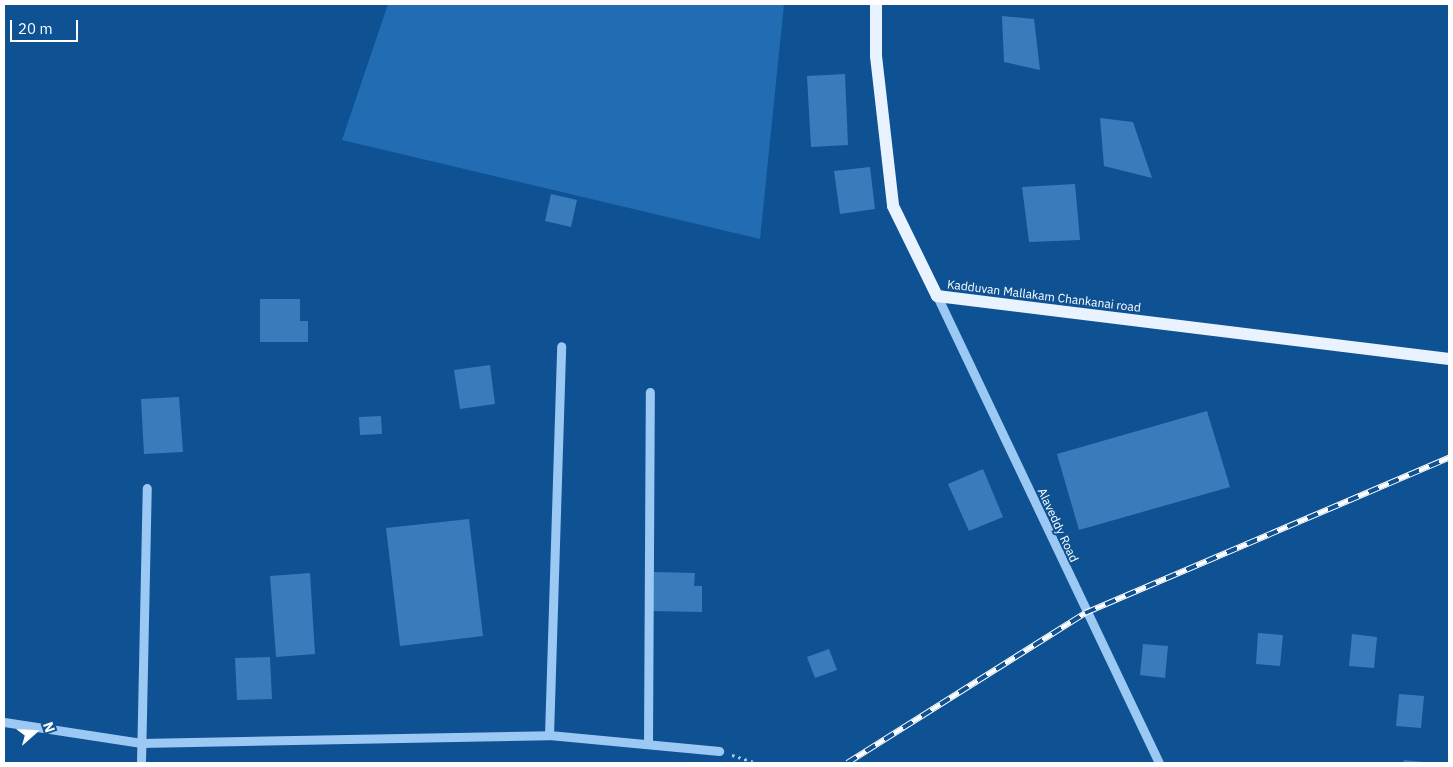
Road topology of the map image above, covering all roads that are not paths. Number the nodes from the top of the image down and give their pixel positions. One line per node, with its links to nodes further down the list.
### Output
1 (876, 4): 2 (main road, Kadduvan Mallakam Chankanai road)
2 (937, 296): 4 (main road, Kadduvan Mallakam Chankanai road); 13 (street, Alaveddy Road)
3 (561, 346): 8 (street)
4 (1449, 360)
5 (650, 392): 10 (street)
6 (146, 488): 9 (street)
7 (4, 722): 9 (street)
8 (549, 735): 9 (street); 10 (street)
9 (141, 743): 12 (street)
10 (648, 744): 11 (street)
11 (719, 751)
12 (141, 763)
13 (1158, 763)

